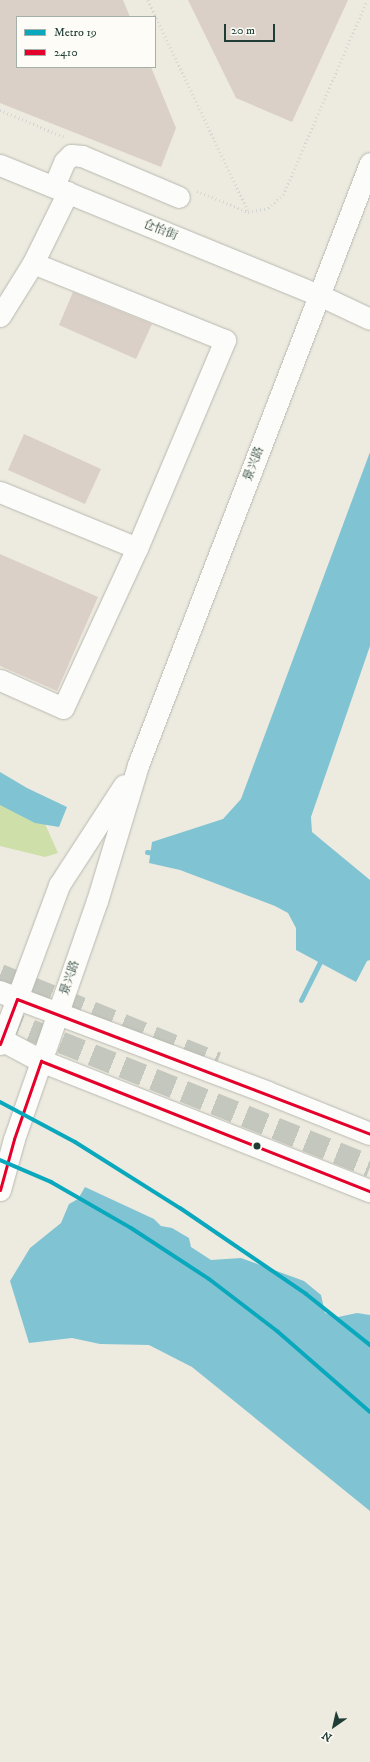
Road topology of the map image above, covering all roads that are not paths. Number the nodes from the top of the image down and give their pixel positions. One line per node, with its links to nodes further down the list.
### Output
1 (370, 163): 6 (street, 景兴路)
2 (0, 165): 3 (street, 仓怡街)
3 (61, 189): 4 (street); 5 (street); 6 (street, 仓怡街)
4 (186, 193)
5 (33, 263): 7 (street); 10 (street)
6 (319, 296): 8 (street, 仓怡街); 12 (street, 景兴路)
7 (0, 316)
8 (370, 319)
9 (0, 492): 10 (street)
10 (137, 548): 11 (street)
11 (0, 680)
12 (138, 765): 13 (street, 景兴路); 14 (street, 景兴路)
13 (8, 996): 14 (main road); 15 (street, 景兴路)
14 (57, 1014): 16 (street, 景兴路); 17 (main road)
15 (1, 1041): 16 (main road)
16 (41, 1061): 18 (street, 景兴路); 21 (main road)
17 (370, 1134)
18 (14, 1139): 19 (street); 20 (street, 景兴路)
19 (0, 1172)
20 (0, 1190)
21 (370, 1191)

